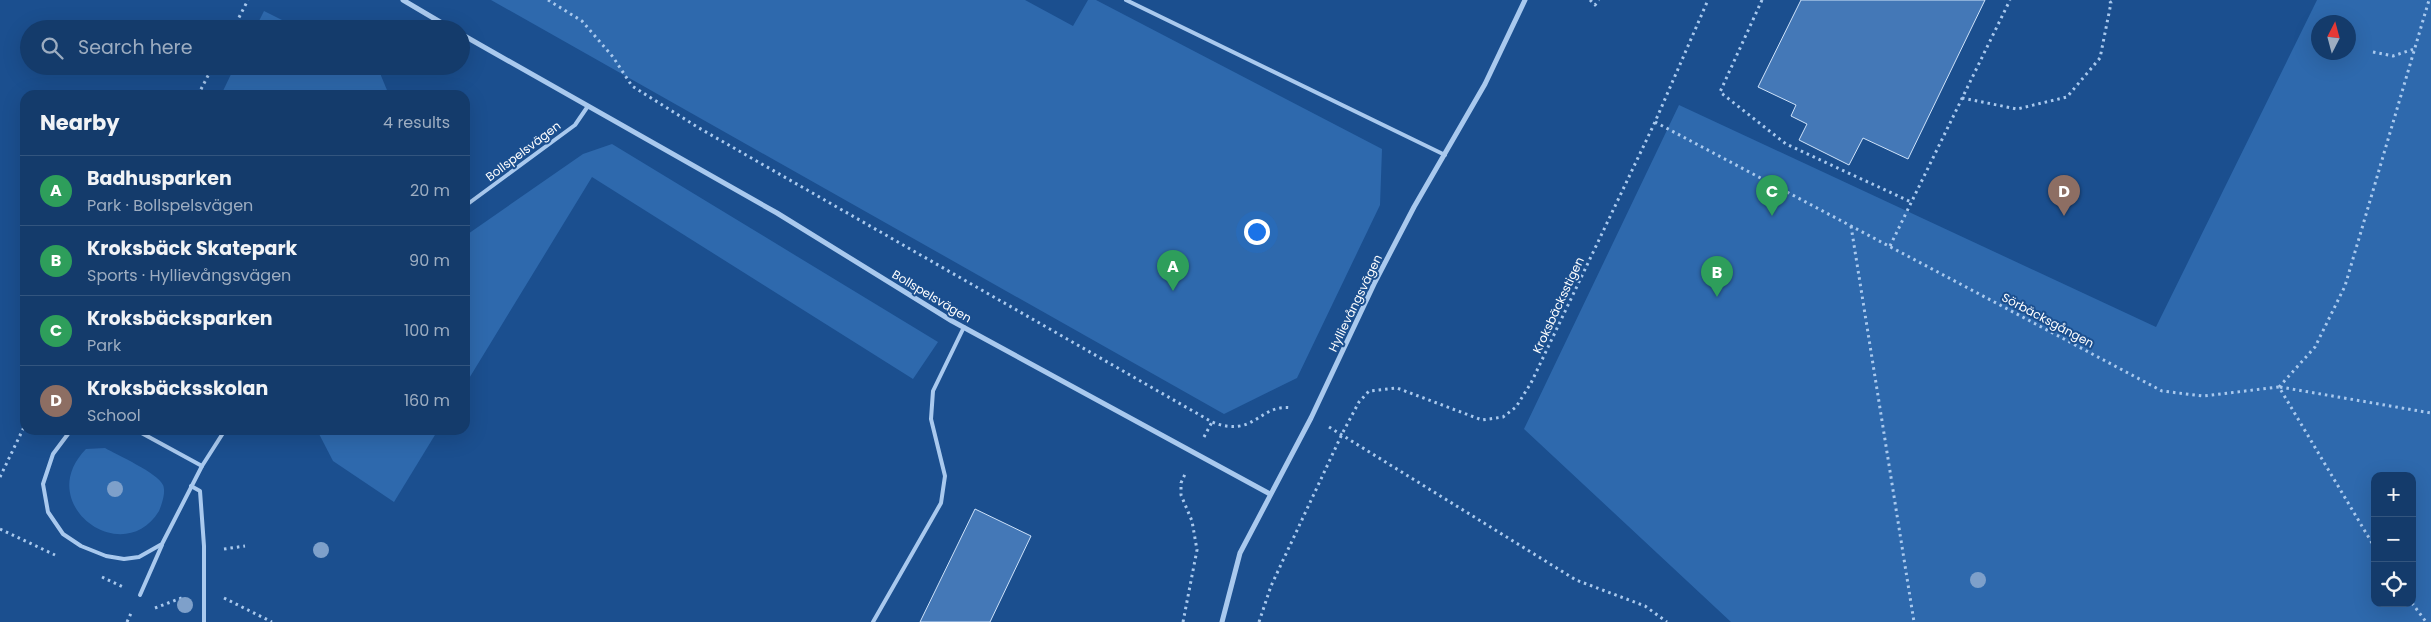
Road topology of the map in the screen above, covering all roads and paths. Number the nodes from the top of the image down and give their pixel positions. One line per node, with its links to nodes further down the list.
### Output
1 (248, 0): 13 (path)
2 (403, 0): 14 (street)
3 (548, 0): 32 (path)
4 (1126, 0): 23 (lane)
5 (1525, 0): 23 (street, Hyllievångsvägen)
6 (1590, 0): 7 (path)
7 (1599, 0)
8 (1708, 0): 22 (path, Kroksbäcksstigen)
9 (1762, 0): 25 (path)
10 (2010, 0): 20 (path)
11 (2109, 0): 20 (path)
12 (2429, 0): 16 (path)
13 (238, 20)
14 (437, 20)
15 (470, 39): 21 (street, Bollspelsvägen)
16 (2414, 49): 17 (path); 29 (path)
17 (2374, 52)
18 (208, 75): 19 (path)
19 (201, 90)
20 (1962, 98): 25 (path)
21 (588, 106): 24 (lane, Bollspelsvägen); 28 (street, Bollspelsvägen)
22 (1655, 122): 26 (path, Sörbäcksgången); 34 (path, Kroksbäcksstigen)
23 (1445, 155): 44 (street, Hyllievångsvägen)
24 (470, 202)
25 (1911, 202): 27 (path)
26 (1851, 225): 27 (path, Sörbäcksgången); 56 (path)
27 (1890, 246): 29 (path, Sörbäcksgången)
28 (964, 327): 44 (street, Bollspelsvägen); 51 (lane)
29 (2279, 387): 31 (path, Sörbäcksgången); 45 (path)
30 (1293, 408): 32 (path)
31 (2431, 413)
32 (1212, 422): 39 (path)
33 (1324, 424): 34 (path)
34 (1342, 434): 54 (path, Kroksbäcksstigen); 55 (path)
35 (20, 435): 42 (path)
36 (67, 435): 46 (lane)
37 (145, 435): 40 (lane)
38 (221, 435): 40 (lane)
39 (1202, 440)
40 (202, 466): 43 (lane)
41 (1185, 474): 52 (path)
42 (0, 477)
43 (192, 486): 46 (lane); 50 (lane)
44 (1270, 494): 53 (street, Hyllievångsvägen)
45 (2371, 541)
46 (162, 544): 47 (lane)
47 (140, 595)
48 (2415, 607): 57 (path)
49 (2431, 619): 57 (path)
50 (204, 622)
51 (873, 622)
52 (1183, 622)
53 (1222, 622)
54 (1259, 622)
55 (1668, 622)
56 (1914, 622)
57 (2426, 622)

